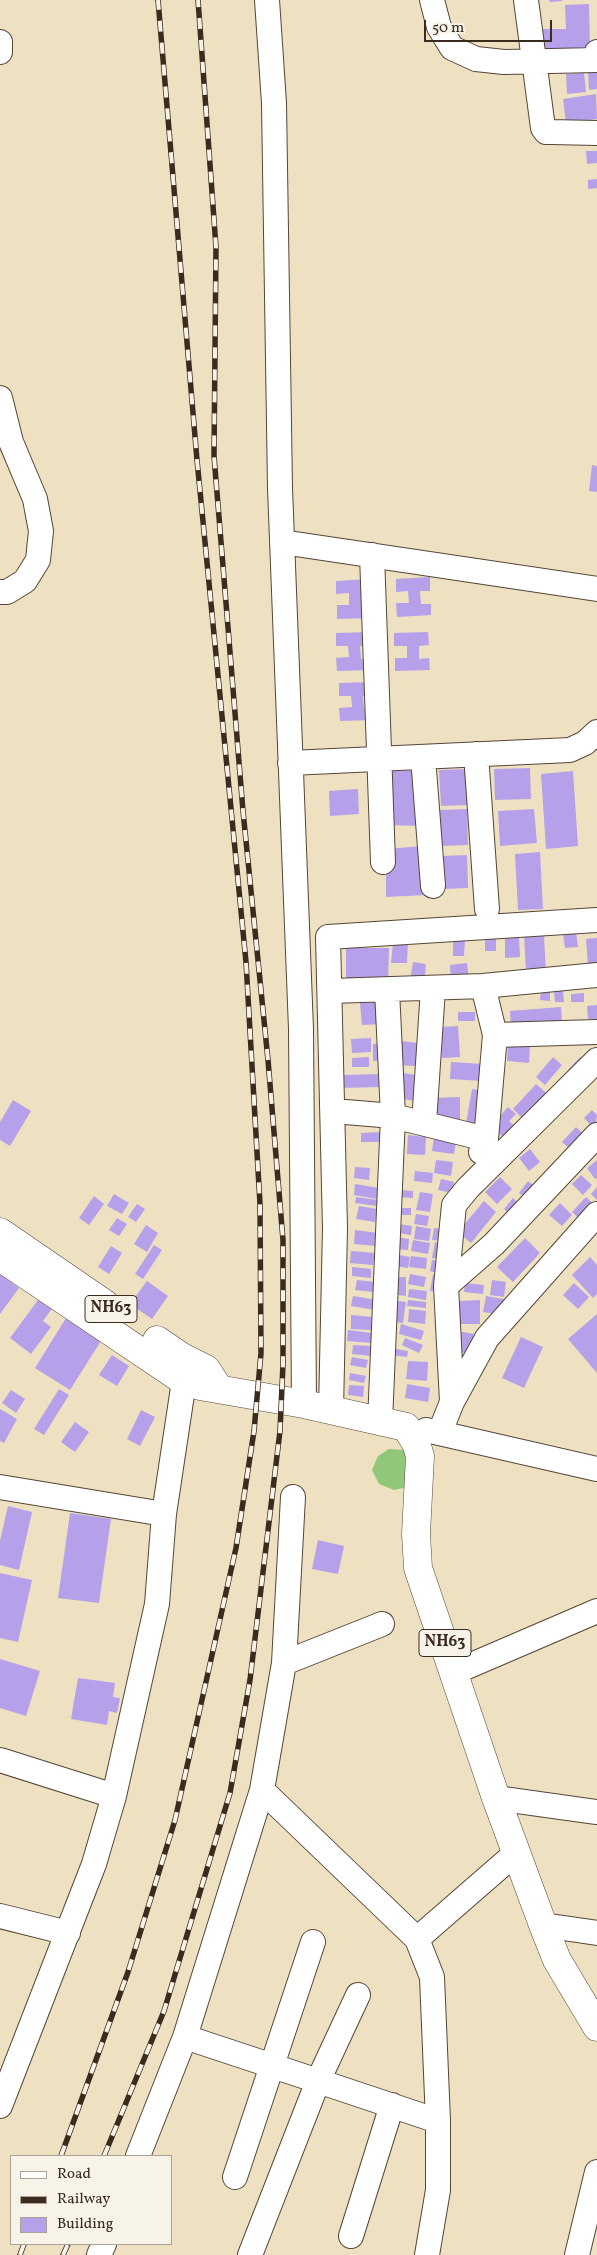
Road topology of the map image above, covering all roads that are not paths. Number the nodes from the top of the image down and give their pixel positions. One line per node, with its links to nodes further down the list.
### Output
1 (268, 0): 10 (street)
2 (432, 0): 7 (street)
3 (526, 0): 7 (street)
4 (0, 42): 5 (street)
5 (0, 52)
6 (597, 52): 7 (street)
7 (534, 61): 8 (street)
8 (597, 133)
9 (0, 398): 13 (street)
10 (282, 542): 11 (street); 18 (street)
11 (372, 555): 12 (street); 17 (street)
12 (597, 589)
13 (0, 592)
14 (597, 732): 15 (street)
15 (476, 754): 16 (street); 21 (street)
16 (423, 756): 17 (street); 20 (street)
17 (378, 758): 18 (street); 19 (street)
18 (290, 763): 44 (street)
19 (383, 862)
20 (433, 886)
21 (487, 909)
22 (597, 920): 27 (street)
23 (597, 975): 24 (street)
24 (483, 986): 25 (street); 29 (street)
25 (433, 988): 26 (street); 33 (street)
26 (387, 990): 27 (street); 32 (street)
27 (331, 991): 31 (street)
28 (597, 1032): 29 (street)
29 (495, 1034): 35 (street)
30 (597, 1060): 36 (street)
31 (334, 1111): 32 (street); 45 (street)
32 (394, 1116): 33 (street); 46 (street)
33 (424, 1123): 35 (street)
34 (597, 1135): 40 (street)
35 (486, 1139): 36 (street)
36 (468, 1188): 40 (street)
37 (597, 1214): 43 (street)
38 (0, 1232): 42 (highway, NH63)
39 (0, 1257): 41 (highway, NH63)
40 (446, 1286): 43 (street)
41 (184, 1381): 42 (highway, NH63); 51 (street)
42 (219, 1389): 44 (highway, NH63)
43 (452, 1402): 47 (street)
44 (304, 1404): 45 (highway, NH63)
45 (331, 1410): 46 (highway, NH63)
46 (393, 1425): 47 (street); 55 (highway, NH63)
47 (440, 1432): 48 (street)
48 (597, 1469)
49 (0, 1487): 51 (street)
50 (293, 1497): 54 (street)
51 (164, 1514): 58 (street)
52 (597, 1611): 55 (street)
53 (382, 1624): 54 (street)
54 (284, 1663): 57 (street)
55 (455, 1672): 59 (highway, NH63)
56 (0, 1760): 58 (street)
57 (262, 1790): 66 (street); 70 (street)
58 (114, 1796): 65 (street)
59 (496, 1798): 60 (street); 61 (highway, NH63)
60 (597, 1812)
61 (517, 1852): 63 (highway, NH63); 66 (street)
62 (0, 1916): 65 (street)
63 (543, 1926): 64 (street); 69 (highway, NH63)
64 (597, 1932)
65 (68, 1933): 72 (street)
66 (417, 1939): 76 (street)
67 (313, 1942): 71 (street)
68 (358, 1995): 73 (street)
69 (597, 2027)
70 (185, 2037): 71 (street); 77 (street)
71 (273, 2066): 73 (street); 79 (street)
72 (6, 2075): 75 (street)
73 (318, 2081): 74 (street); 81 (street)
74 (392, 2105): 76 (street); 80 (street)
75 (0, 2106)
76 (438, 2120): 82 (street)
77 (138, 2155)
78 (597, 2172): 83 (street)
79 (235, 2177)
80 (351, 2236)
81 (250, 2255)
82 (427, 2255)
83 (577, 2255)

